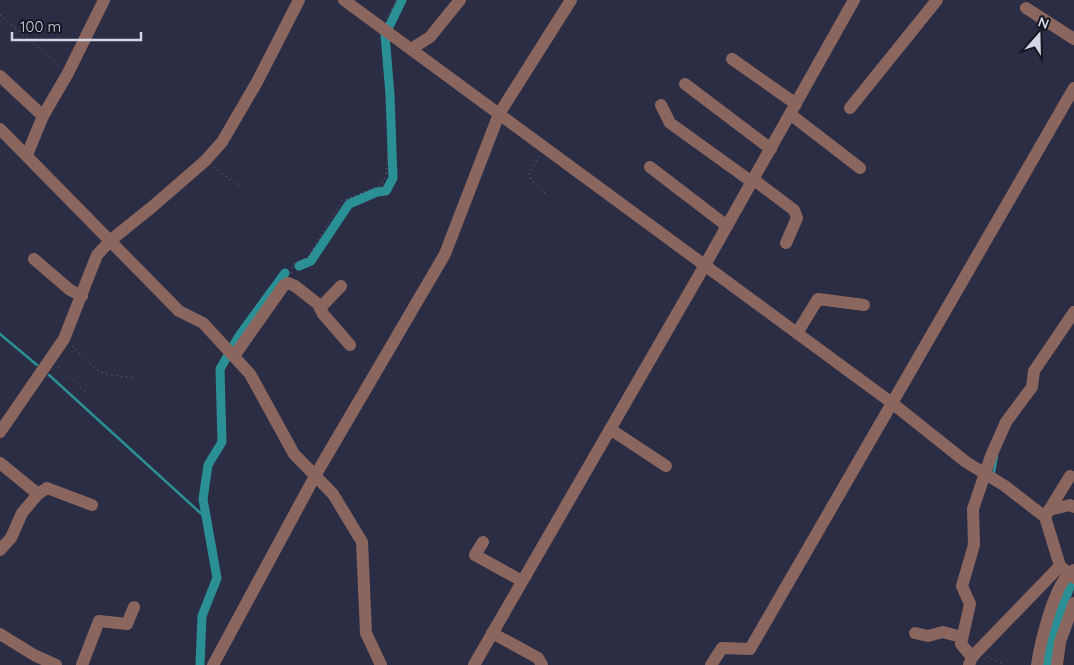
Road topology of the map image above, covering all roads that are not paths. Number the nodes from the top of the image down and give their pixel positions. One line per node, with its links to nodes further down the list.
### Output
1 (104, 0): 19 (street)
2 (299, 0): 27 (street)
3 (344, 0): 10 (street)
4 (460, 0): 10 (street)
5 (571, 0): 18 (street)
6 (854, 0): 17 (street)
7 (937, 0): 16 (street)
8 (1026, 8): 9 (street)
9 (1074, 39)
10 (406, 46): 18 (street)
11 (732, 59): 17 (street)
12 (0, 76): 19 (street)
13 (685, 84): 21 (street)
14 (1074, 88): 39 (street)
15 (661, 106): 25 (street)
16 (850, 108)
17 (793, 109): 21 (street); 24 (street)
18 (499, 114): 30 (street); 45 (street)
19 (43, 116): 22 (street)
20 (0, 129): 22 (street)
21 (771, 149): 25 (street)
22 (27, 155): 27 (street)
23 (650, 167): 26 (street)
24 (860, 168)
25 (752, 182): 26 (street); 28 (street)
26 (727, 226): 30 (street)
27 (111, 240): 32 (street); 38 (street)
28 (786, 243)
29 (34, 260): 32 (street)
30 (705, 265): 36 (street); 40 (street)
31 (340, 286): 34 (street)
32 (82, 296): 41 (street)
33 (864, 305): 36 (street)
34 (320, 308): 37 (street); 38 (street)
35 (1074, 312): 44 (street)
36 (797, 333): 39 (street)
37 (350, 345)
38 (234, 356): 45 (street)
39 (892, 403): 44 (street); 68 (street)
40 (610, 429): 43 (street); 54 (street)
41 (0, 432)
42 (0, 463): 47 (street)
43 (666, 466)
44 (986, 474): 50 (street); 60 (street)
45 (315, 476): 64 (street); 65 (street)
46 (1070, 476): 50 (street)
47 (38, 494): 48 (street); 52 (street)
48 (92, 505)
49 (1074, 507): 50 (street)
50 (1047, 514): 53 (street)
51 (483, 542): 54 (street)
52 (0, 550)
53 (1070, 573): 61 (street); 69 (street)
54 (522, 581): 57 (street)
55 (1074, 603): 70 (street)
56 (134, 607): 63 (street)
57 (492, 633): 66 (street); 67 (street)
58 (0, 634): 62 (street)
59 (915, 634): 60 (street)
60 (961, 637): 61 (street)
61 (973, 658)
62 (56, 665)
63 (82, 665)
64 (213, 665)
65 (381, 665)
66 (474, 665)
67 (542, 665)
68 (710, 665)
69 (1037, 665)
70 (1057, 665)

